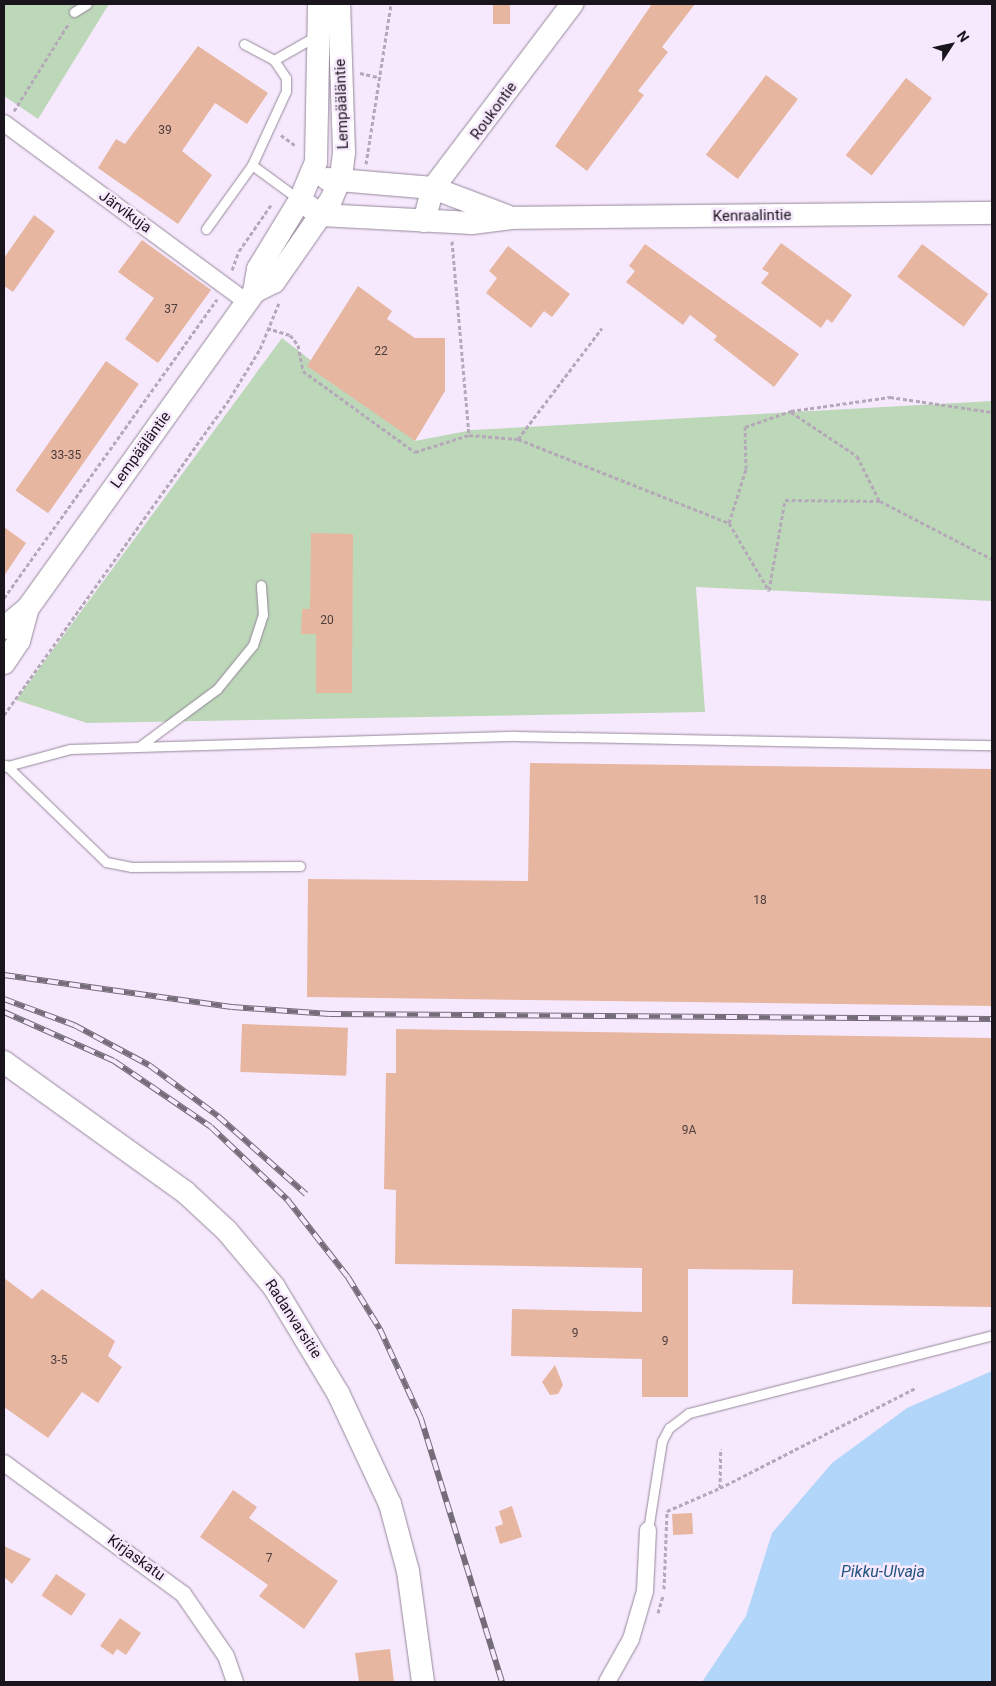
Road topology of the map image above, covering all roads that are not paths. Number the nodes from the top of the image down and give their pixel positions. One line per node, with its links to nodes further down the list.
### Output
1 (87, 4): 5 (lane)
2 (318, 4): 6 (street, Lempääläntie)
3 (339, 4): 11 (street, Lempääläntie)
4 (572, 4): 12 (street, Roukontie)
5 (74, 12)
6 (318, 34): 8 (lane); 13 (street, Lempääläntie)
7 (244, 44): 8 (lane)
8 (274, 60): 10 (lane)
9 (5, 124): 19 (street, Järvikuja)
10 (252, 165): 13 (lane); 18 (lane)
11 (351, 179): 12 (street, Kenraalintie); 13 (street, Kenraalintie); 15 (street, Lempääläntie)
12 (433, 188): 16 (street, Kenraalintie); 17 (street, Roukontie)
13 (292, 194): 15 (street); 19 (street, Lempääläntie)
14 (992, 213): 16 (street, Kenraalintie)
15 (321, 215): 17 (street, Kenraalintie); 19 (street, Lempääläntie)
16 (512, 218): 17 (street, Kenraalintie)
17 (424, 221)
18 (206, 229)
19 (251, 296): 21 (street, Lempääläntie)
20 (261, 585): 25 (lane)
21 (28, 608): 22 (street, Lempääläntie); 23 (street, Lempääläntie)
22 (4, 628)
23 (4, 663)
24 (992, 745): 25 (lane)
25 (140, 747): 26 (lane)
26 (6, 766): 27 (lane)
27 (300, 866)
28 (4, 1062): 33 (street, Radanvarsitie)
29 (992, 1336): 31 (lane)
30 (4, 1463): 32 (street, Kirjaskatu)
31 (648, 1530): 34 (street)
32 (236, 1682)
33 (423, 1682)
34 (607, 1682)

